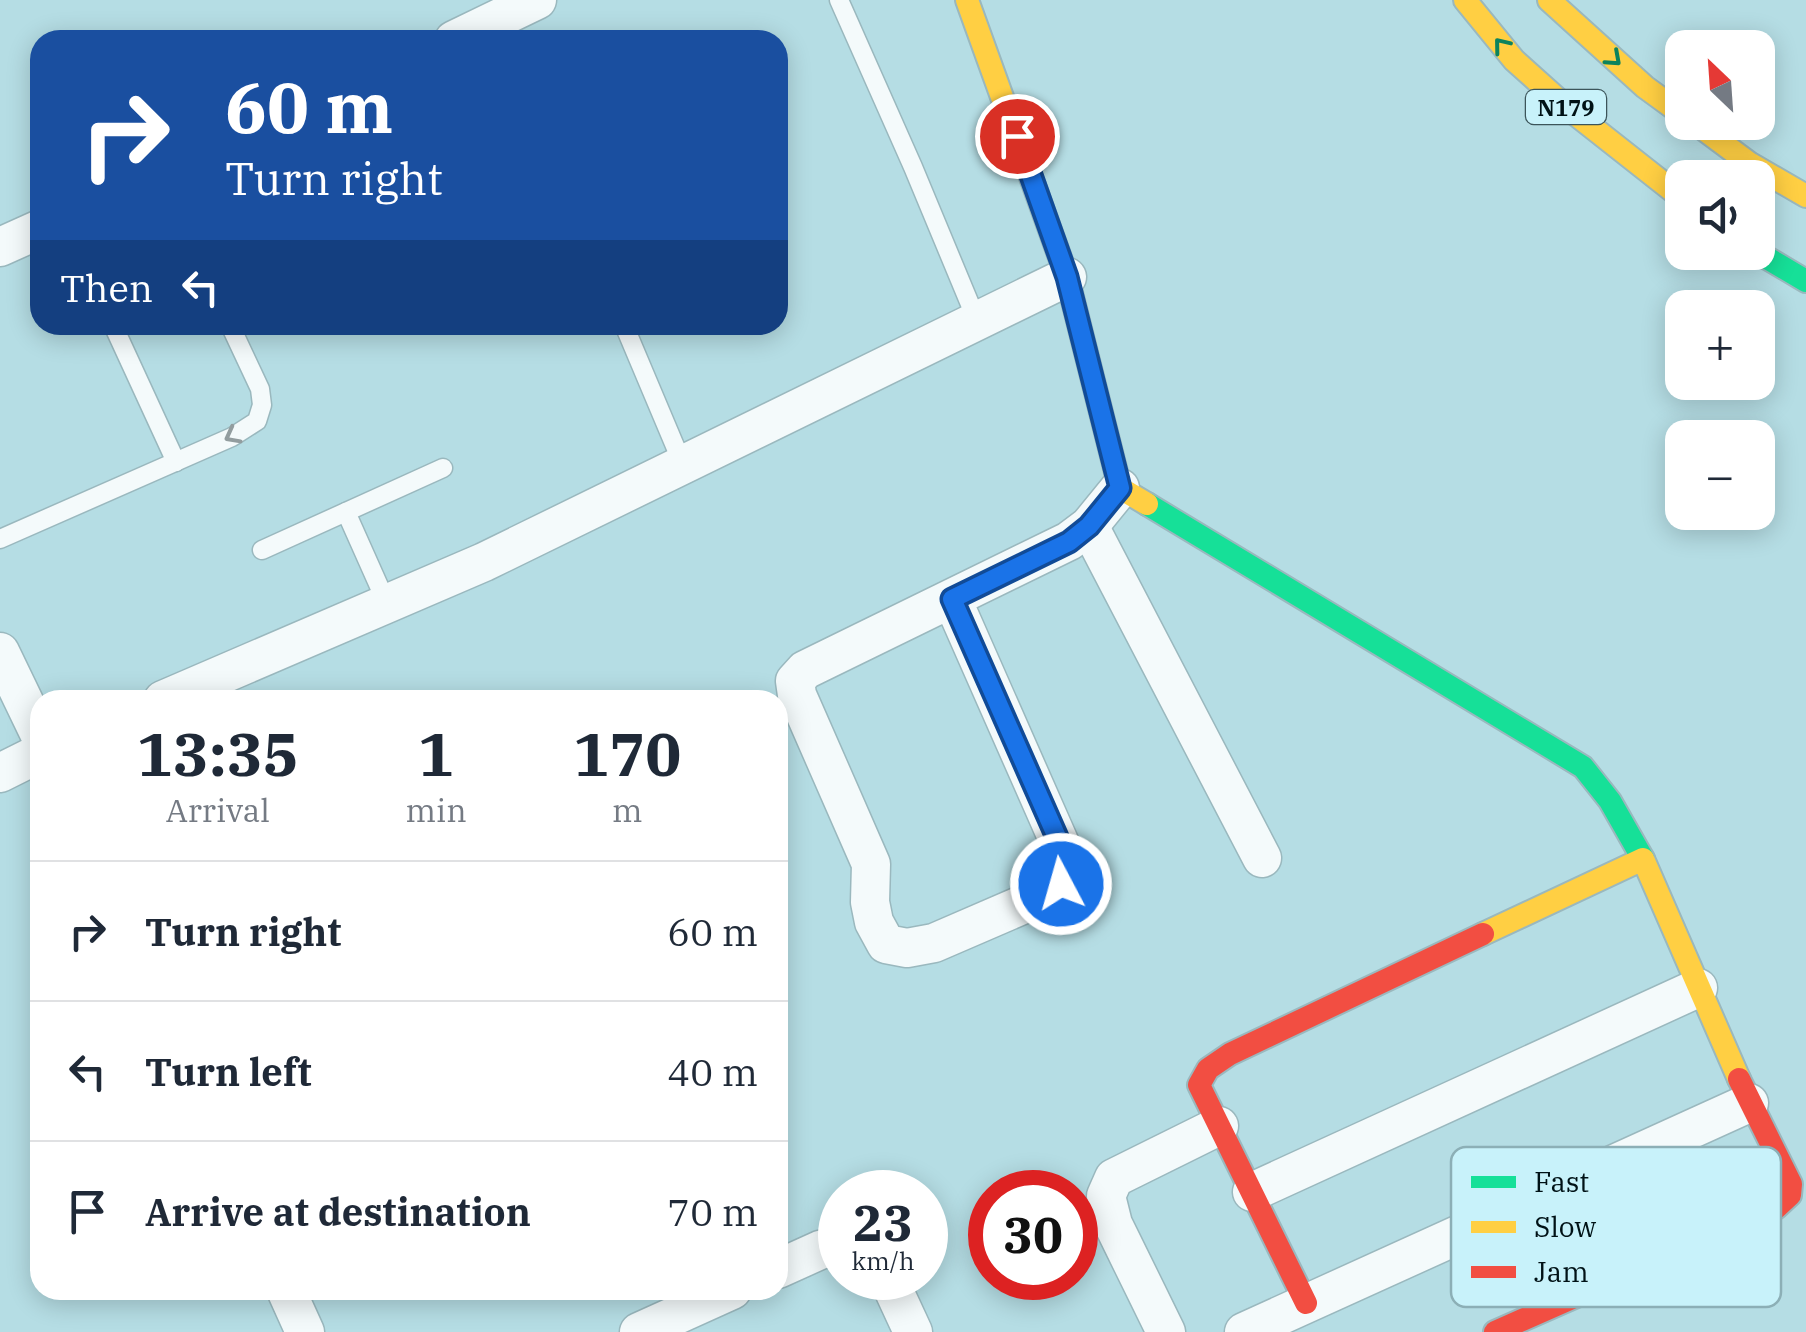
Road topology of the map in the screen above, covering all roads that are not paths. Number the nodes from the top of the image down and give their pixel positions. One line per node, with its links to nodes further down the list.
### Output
1 (537, 0): 6 (street)
2 (839, 0): 16 (lane)
3 (966, 0): 14 (street)
4 (1465, 0): 9 (street, N179, one-way to 4)
5 (1549, 0): 7 (street, N179, one-way to 7)
6 (475, 30)
7 (1665, 101)
8 (1719, 140): 10 (street)
9 (1665, 185)
10 (1806, 196)
11 (30, 234): 12 (street)
12 (0, 247)
13 (1775, 263): 15 (street)
14 (1067, 277): 16 (street); 23 (street)
15 (1806, 281)
16 (977, 321): 21 (street)
17 (118, 335): 20 (lane)
18 (235, 335): 20 (lane, one-way to 20)
19 (628, 335): 21 (lane)
20 (176, 462): 26 (lane)
21 (683, 465): 29 (street)
22 (444, 468): 24 (lane)
23 (1120, 488): 25 (street); 36 (street)
24 (346, 512): 27 (lane); 29 (lane)
25 (1089, 526): 28 (street); 35 (street)
26 (0, 539)
27 (262, 550)
28 (952, 599): 28 (street)
29 (387, 604): 31 (street)
30 (0, 652): 32 (street)
31 (186, 690)
32 (30, 714)
33 (30, 758): 34 (street)
34 (0, 773)
35 (1262, 858)
36 (1643, 859): 37 (street); 39 (street)
37 (1698, 988): 38 (street); 43 (street)
38 (1749, 1104): 40 (street); 41 (street)
39 (1220, 1126): 43 (street); 56 (street)
40 (1654, 1147)
41 (1772, 1147)
42 (1781, 1164): 44 (street)
43 (1252, 1192): 51 (street)
44 (1781, 1203)
45 (1451, 1239): 51 (street)
46 (818, 1251): 47 (street)
47 (788, 1265)
48 (291, 1300): 53 (street)
49 (710, 1300): 54 (street)
50 (898, 1300): 55 (street)
51 (1306, 1304): 57 (street)
52 (1552, 1307): 58 (street)
53 (305, 1332)
54 (639, 1332)
55 (913, 1332)
56 (1166, 1332)
57 (1244, 1332)
58 (1495, 1332)

